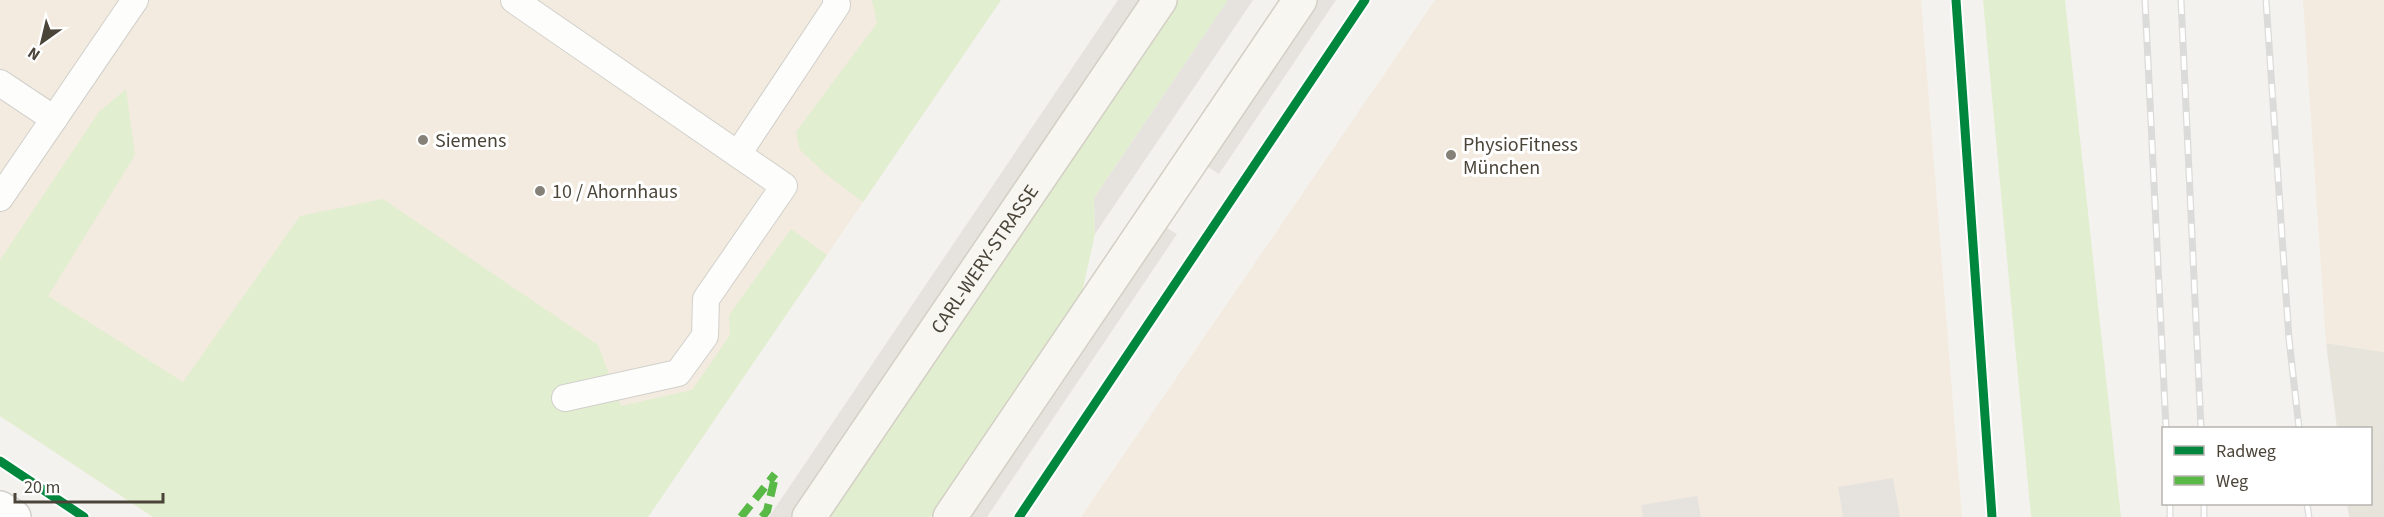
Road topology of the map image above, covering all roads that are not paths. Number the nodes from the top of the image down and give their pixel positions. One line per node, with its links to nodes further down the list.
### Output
1 (135, 0): 7 (lane)
2 (514, 0): 8 (lane)
3 (836, 0): 8 (lane)
4 (1160, 0): 13 (main road, CARL-WERY-STRASSE)
5 (1300, 0): 14 (main road)
6 (0, 83): 7 (lane)
7 (54, 119): 9 (lane)
8 (738, 154): 10 (lane)
9 (0, 198)
10 (565, 399)
11 (0, 508): 12 (street)
12 (14, 517)
13 (809, 517)
14 (950, 517)

